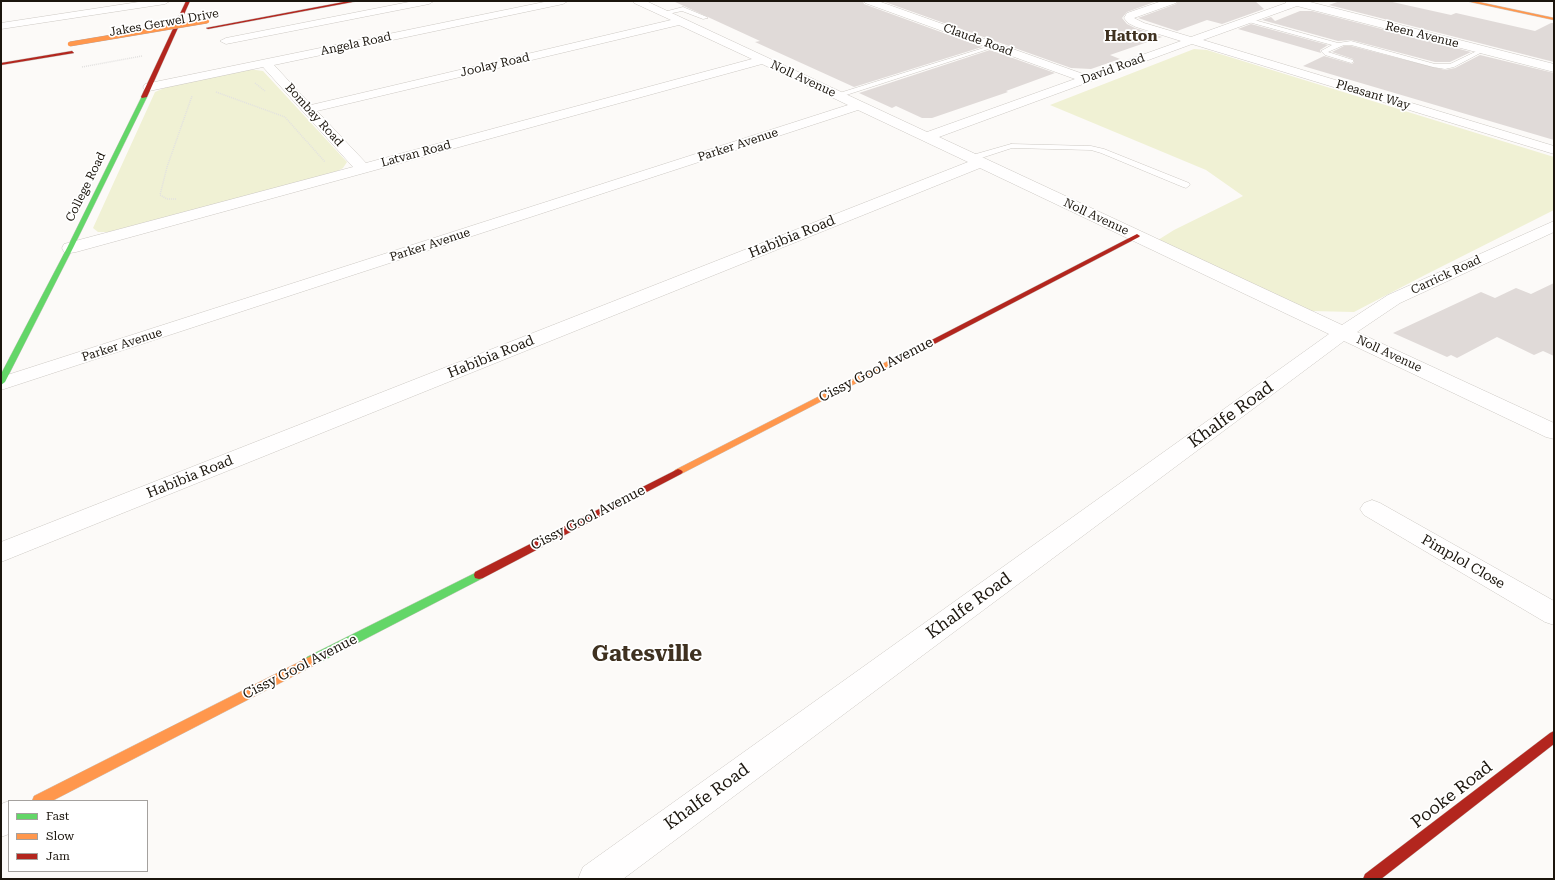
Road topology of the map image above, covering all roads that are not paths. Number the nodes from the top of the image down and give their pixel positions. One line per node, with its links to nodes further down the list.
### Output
1 (165, 1): 19 (street)
2 (188, 1): 33 (main road, College Road)
3 (321, 1): 18 (main road, Jakes Gerwel Drive)
4 (356, 1): 18 (main road, Jakes Gerwel Drive)
5 (429, 1): 20 (street)
6 (563, 1): 29 (street, Angela Road)
7 (638, 1): 13 (street, Noll Avenue)
8 (891, 1): 12 (street)
9 (1172, 1): 21 (street, Pleasant Way)
10 (1468, 1): 15 (main road)
11 (1295, 2): 16 (street, David Road); 25 (street, Reen Avenue)
12 (874, 3): 23 (street, Claude Road)
13 (663, 13): 14 (lane); 17 (street, Noll Avenue)
14 (705, 18)
15 (1554, 19)
16 (1247, 20): 21 (street, David Road); 22 (lane)
17 (681, 21): 27 (street, Noll Avenue); 36 (street, Joolay Road)
18 (207, 24): 24 (main road, Jakes Gerwel Drive)
19 (1, 26)
20 (226, 40)
21 (1192, 40): 32 (street, David Road); 38 (street, Pleasant Way)
22 (1338, 45): 25 (lane); 28 (lane)
23 (995, 46): 32 (street, Claude Road); 34 (lane)
24 (71, 48): 26 (main road, Jakes Gerwel Drive); 30 (main road, Jakes Gerwel Drive)
25 (1483, 50): 31 (street, Reen Avenue)
26 (1, 56)
27 (762, 60): 34 (street, Noll Avenue); 40 (street, Latvan Road)
28 (1351, 61)
29 (266, 63): 33 (street, Angela Road); 36 (street, Bombay Road)
30 (1, 64)
31 (1554, 68)
32 (1086, 79): 37 (street, David Road)
33 (148, 87): 44 (main road, College Road)
34 (837, 95): 35 (street, Noll Avenue)
35 (859, 105): 37 (street, Noll Avenue); 46 (street, Parker Avenue)
36 (310, 110): 40 (street, Bombay Road)
37 (926, 137): 39 (street, Noll Avenue)
38 (1554, 150)
39 (976, 160): 41 (lane); 43 (street, Noll Avenue); 49 (street, Habibia Road)
40 (362, 168): 44 (street, Latvan Road)
41 (1186, 185)
42 (1554, 226): 45 (street, Carrick Road)
43 (1137, 236): 45 (street, Noll Avenue); 52 (main road, Cissy Gool Avenue)
44 (70, 248): 46 (main road, College Road)
45 (1343, 333): 47 (street, Noll Avenue); 54 (street, Khalfe Road)
46 (1, 383)
47 (1554, 432)
48 (1372, 509): 50 (street, Pimplol Close)
49 (1, 552)
50 (1554, 614)
51 (1554, 737): 53 (main road, Pooke Road)
52 (42, 800)
53 (1376, 877)
54 (594, 879)

